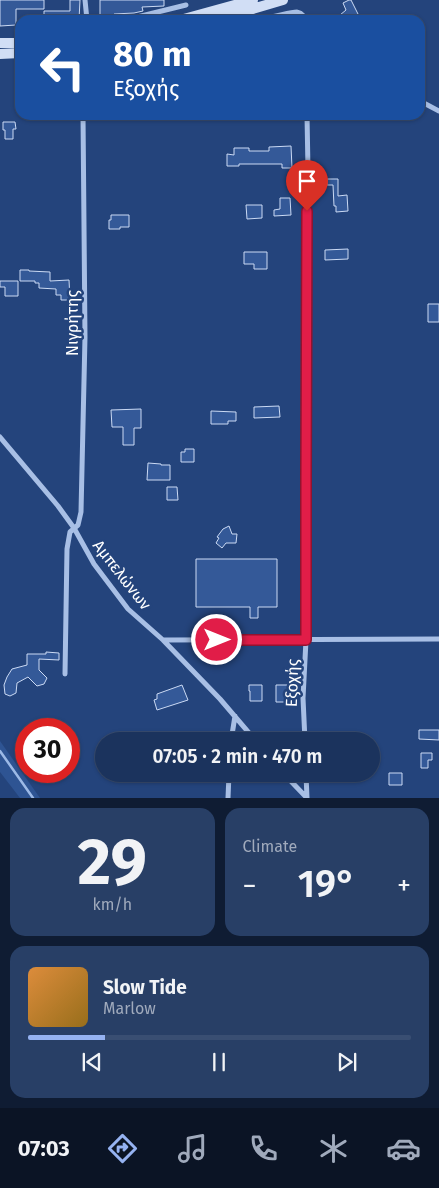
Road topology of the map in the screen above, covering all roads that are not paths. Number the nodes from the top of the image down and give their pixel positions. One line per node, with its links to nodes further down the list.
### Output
1 (85, 0): 6 (street)
2 (253, 0): 8 (main road)
3 (283, 0): 5 (main road)
4 (186, 6): 7 (street)
5 (246, 11): 9 (main road); 10 (street)
6 (86, 15)
7 (147, 15)
8 (198, 15)
9 (232, 15)
10 (248, 15)
11 (279, 15): 12 (street)
12 (302, 15)
13 (0, 43): 14 (main road)
14 (15, 43)
15 (0, 54): 16 (main road)
16 (15, 54)
17 (425, 103): 18 (street)
18 (439, 111)
19 (83, 120): 22 (street, Νιγρήτης)
20 (307, 120): 25 (street, Εξοχής)
21 (0, 437): 22 (street, Αμπελώνων)
22 (74, 528): 24 (street, Αμπελώνων); 26 (street, Νιγρήτης)
23 (439, 639): 25 (street)
24 (163, 640): 25 (street); 27 (street, Αμπελώνων)
25 (306, 640): 30 (street, Εξοχής)
26 (65, 674)
27 (235, 716): 28 (street); 29 (street, Αμπελώνων)
28 (232, 732)
29 (248, 732)
30 (305, 732)
31 (229, 782): 34 (street)
32 (292, 782): 35 (street)
33 (306, 782): 35 (street)
34 (228, 798)
35 (307, 798)

